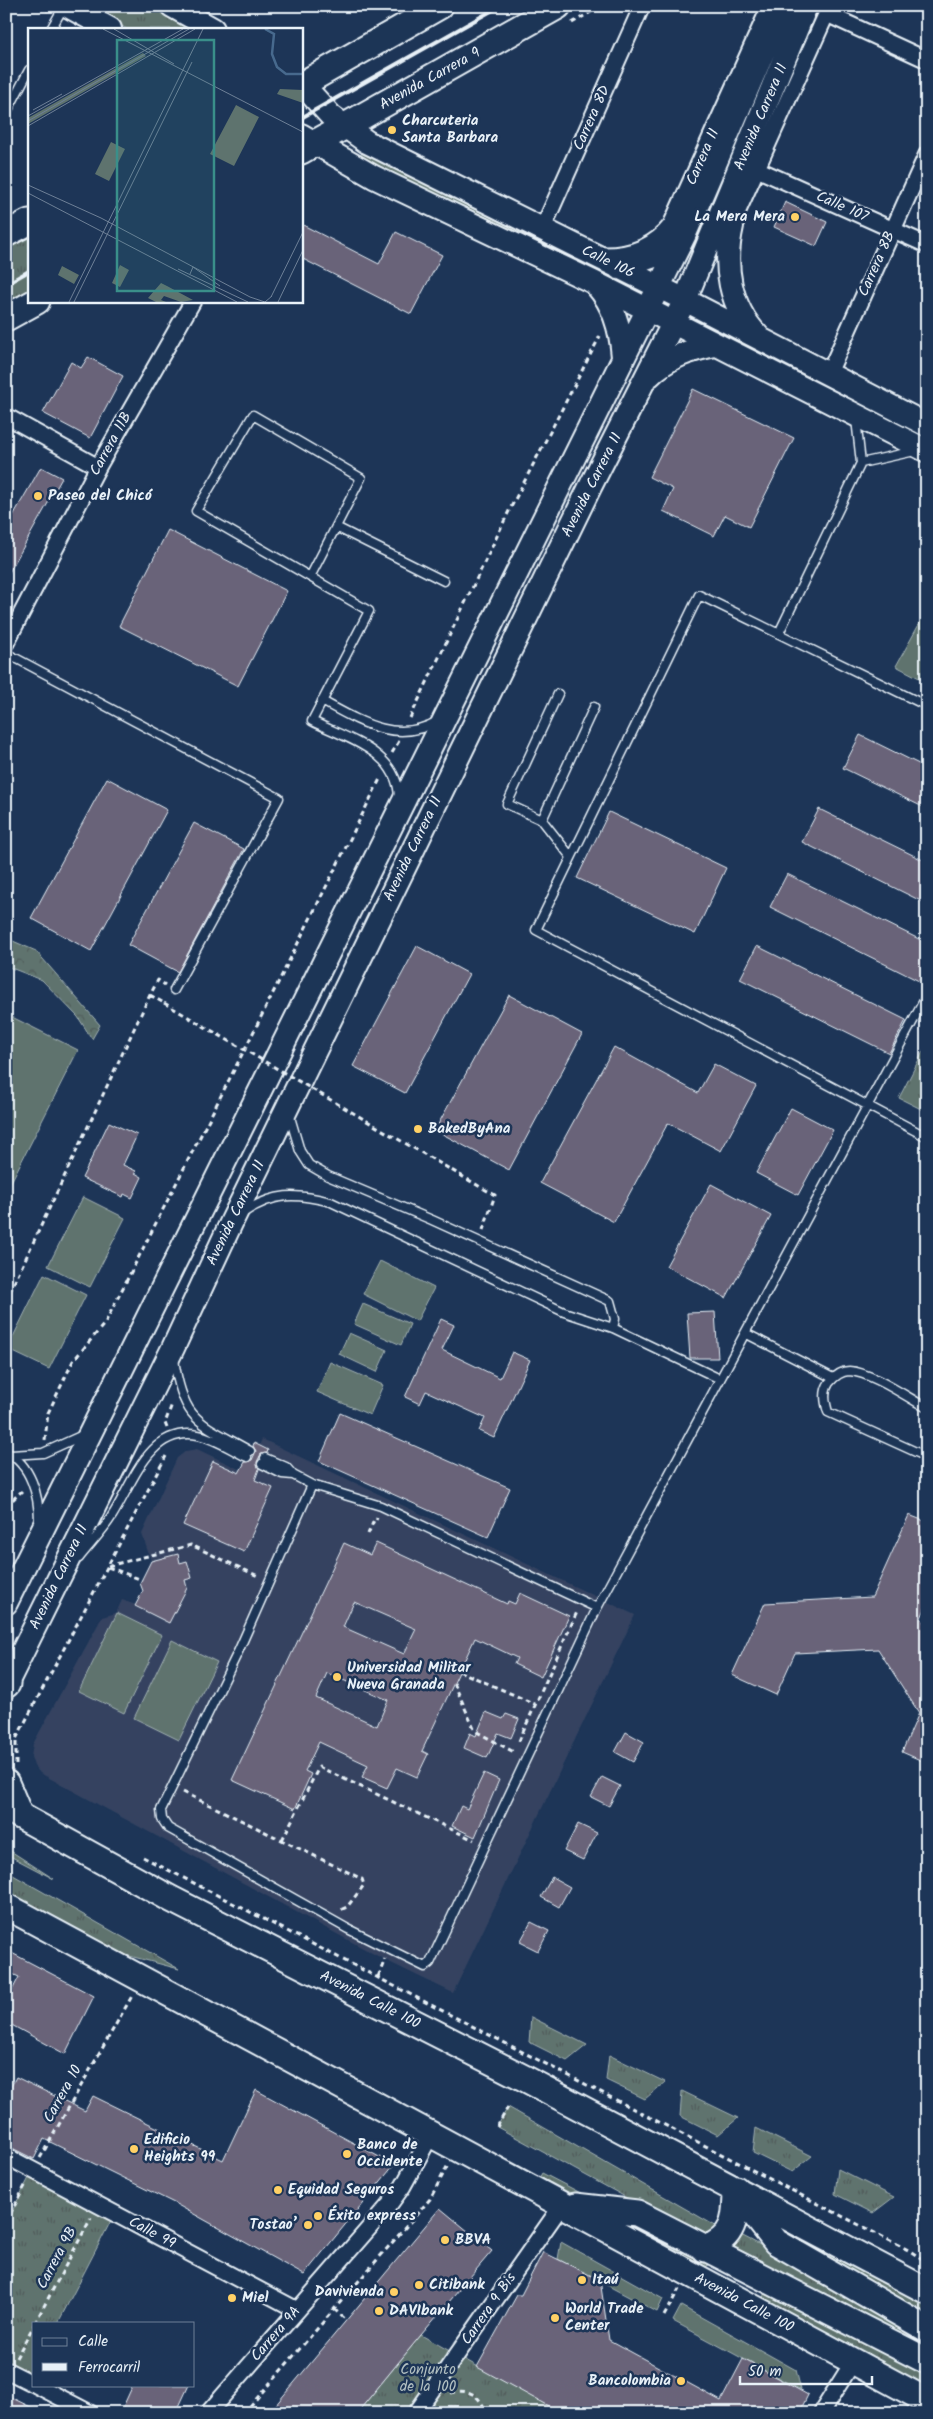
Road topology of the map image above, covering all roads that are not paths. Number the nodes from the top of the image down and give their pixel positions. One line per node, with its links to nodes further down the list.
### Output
1 (64, 6): 10 (lane)
2 (68, 6): 11 (main road)
3 (172, 6): 12 (main road)
4 (440, 6): 15 (main road)
5 (558, 6): 17 (main road, Avenida Carrera 9)
6 (642, 6): 24 (street, Carrera 8D)
7 (770, 6): 28 (street, Carrera 11)
8 (783, 6): 26 (main road, Avenida Carrera 11)
9 (821, 9): 13 (street); 20 (street); 32 (main road, Avenida Carrera 11)
10 (52, 28)
11 (108, 28)
12 (211, 28)
13 (927, 60)
14 (28, 72): 16 (lane)
15 (302, 84): 17 (main road, Calle 106)
16 (6, 114)
17 (345, 127): 18 (main road, Avenida Carrera 9); 24 (main road, Calle 106)
18 (306, 143): 30 (main road, Calle 106)
19 (927, 154): 23 (street, Carrera 8B)
20 (757, 168): 22 (street); 23 (street, Calle 107)
21 (28, 223): 25 (main road)
22 (732, 226): 32 (street); 38 (main road)
23 (893, 229): 27 (street, Calle 107); 41 (street, Carrera 8B)
24 (542, 230): 28 (main road, Calle 106)
25 (6, 234)
26 (685, 234): 29 (main road); 31 (main road, Avenida Carrera 11)
27 (927, 245)
28 (592, 255): 29 (main road, Calle 106)
29 (619, 268): 31 (main road, Calle 106)
30 (593, 282): 35 (main road, Calle 106); 40 (main road)
31 (658, 287): 32 (main road, Calle 106); 35 (main road, Avenida Carrera 11)
32 (685, 300): 37 (main road, Avenida Carrera 11); 38 (main road, Calle 106)
33 (34, 302): 36 (main road)
34 (192, 302): 48 (street, Carrera 11B)
35 (647, 310): 37 (main road, Calle 106); 40 (main road, Avenida Carrera 11)
36 (6, 318)
37 (674, 323): 39 (main road, Calle 106); 42 (main road, Avenida Carrera 11)
38 (764, 342): 41 (main road, Calle 106)
39 (715, 345): 42 (main road); 44 (main road, Calle 106)
40 (623, 357): 59 (main road, Avenida Carrera 11)
41 (828, 375): 45 (main road, Calle 106)
42 (644, 381): 65 (main road, Avenida Carrera 11)
43 (6, 416): 48 (street)
44 (856, 416): 46 (main road, Calle 106); 47 (lane)
45 (927, 425)
46 (925, 450): 47 (lane)
47 (861, 462): 52 (lane)
48 (98, 467): 53 (street, Carrera 11B)
49 (336, 527): 50 (lane); 50 (lane); 51 (lane)
50 (310, 577): 56 (lane)
51 (444, 581)
52 (779, 633): 57 (lane); 62 (lane)
53 (6, 642)
54 (6, 652): 63 (lane)
55 (558, 694): 61 (lane)
56 (322, 701): 59 (lane); 60 (lane)
57 (927, 706)
58 (594, 707): 61 (lane)
59 (444, 718): 60 (main road, Avenida Carrera 11)
60 (399, 813): 75 (main road, Avenida Carrera 11)
61 (542, 820): 62 (lane)
62 (571, 858): 66 (lane)
63 (174, 990)
64 (927, 995): 66 (lane)
65 (290, 1101): 68 (main road, Avenida Carrera 11); 69 (lane)
66 (867, 1107): 67 (lane); 70 (lane)
67 (927, 1137)
68 (232, 1221): 69 (lane); 71 (main road, Avenida Carrera 11)
69 (613, 1328): 73 (lane)
70 (745, 1333): 72 (lane); 73 (lane)
71 (173, 1348): 81 (main road, Avenida Carrera 11); 81 (lane)
72 (833, 1378): 74 (lane); 77 (lane)
73 (720, 1379): 83 (lane)
74 (927, 1408)
75 (91, 1431): 76 (lane); 80 (main road, Avenida Carrera 11)
76 (9, 1454): 80 (lane)
77 (927, 1457)
78 (263, 1461): 79 (lane)
79 (312, 1485): 83 (lane); 83 (lane)
80 (40, 1535): 82 (main road, Avenida Carrera 11)
81 (48, 1597): 84 (main road, Avenida Carrera 11)
82 (6, 1603)
83 (598, 1608)
84 (6, 1685)
85 (11, 1772): 86 (main road)
86 (13, 1812): 90 (main road, Avenida Calle 100)
87 (6, 1906): 88 (main road, Avenida Calle 100)
88 (431, 2135): 91 (main road, Avenida Calle 100); 96 (street, Carrera 9A)
89 (6, 2156): 96 (street, Calle 99)
90 (736, 2190): 92 (main road); 95 (main road, Avenida Calle 100); 97 (main road, Avenida Calle 100)
91 (562, 2205): 92 (main road, Avenida Calle 100); 94 (main road, Avenida Calle 100); 106 (street, Carrera 9 Bis)
92 (705, 2249): 93 (main road, Avenida Calle 100)
93 (756, 2275): 94 (main road); 98 (main road, Avenida Calle 100)
94 (692, 2284): 99 (main road, Avenida Calle 100)
95 (927, 2290)
96 (297, 2310): 105 (street, Carrera 9A)
97 (927, 2329)
98 (927, 2360)
99 (853, 2362): 103 (main road, Avenida Calle 100); 107 (street)
100 (8, 2371): 101 (street)
101 (32, 2383)
102 (37, 2386): 104 (street)
103 (927, 2402)
104 (90, 2413)
105 (208, 2413)
106 (416, 2413)
107 (821, 2413)

